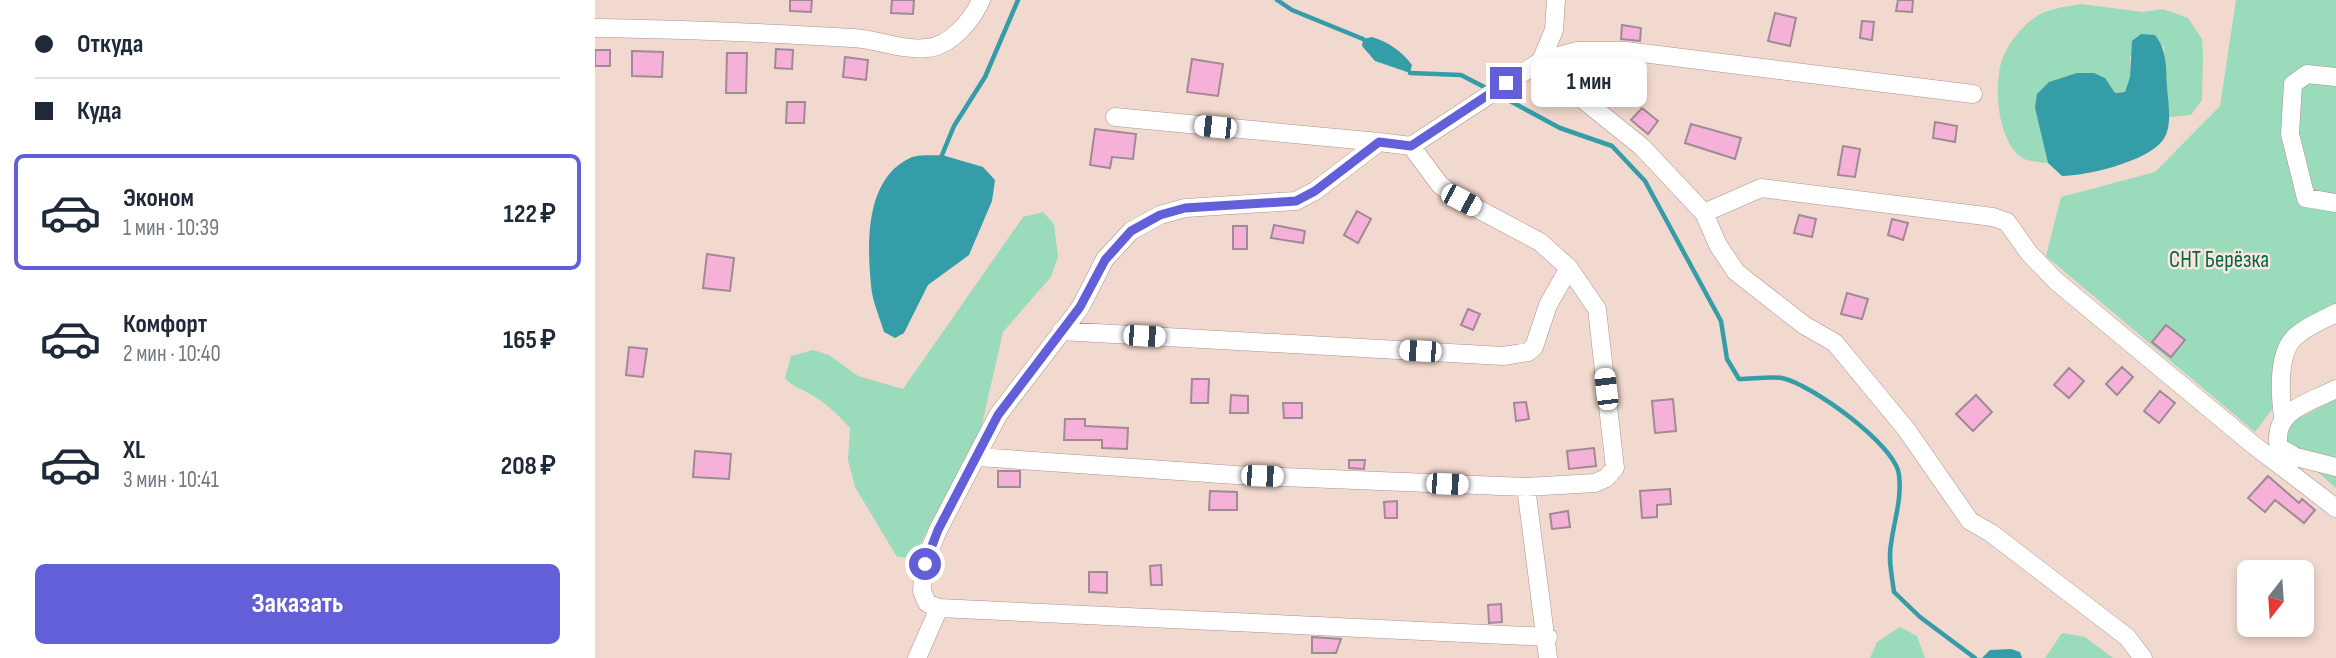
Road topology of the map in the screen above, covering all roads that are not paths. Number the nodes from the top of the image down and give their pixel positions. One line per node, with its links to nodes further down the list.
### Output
1 (981, 0): 3 (street)
2 (1556, 0): 4 (street)
3 (595, 27)
4 (1541, 61): 6 (street); 9 (street); 11 (street)
5 (2336, 78): 10 (street)
6 (1973, 94)
7 (1115, 117): 8 (street)
8 (1379, 142): 9 (street); 14 (street)
9 (1411, 146): 12 (street)
10 (2336, 204)
11 (1704, 213): 20 (street); 25 (street)
12 (1569, 268): 14 (street); 19 (street)
13 (2336, 313): 16 (street)
14 (1061, 331): 17 (street)
15 (2336, 389): 16 (street)
16 (2283, 417): 18 (street)
17 (978, 457): 19 (street); 21 (street)
18 (2336, 467)
19 (1526, 487): 22 (street)
20 (2336, 508)
21 (939, 608): 22 (street); 23 (street)
22 (1548, 637): 24 (street)
23 (916, 658)
24 (1548, 658)
25 (2143, 658)

